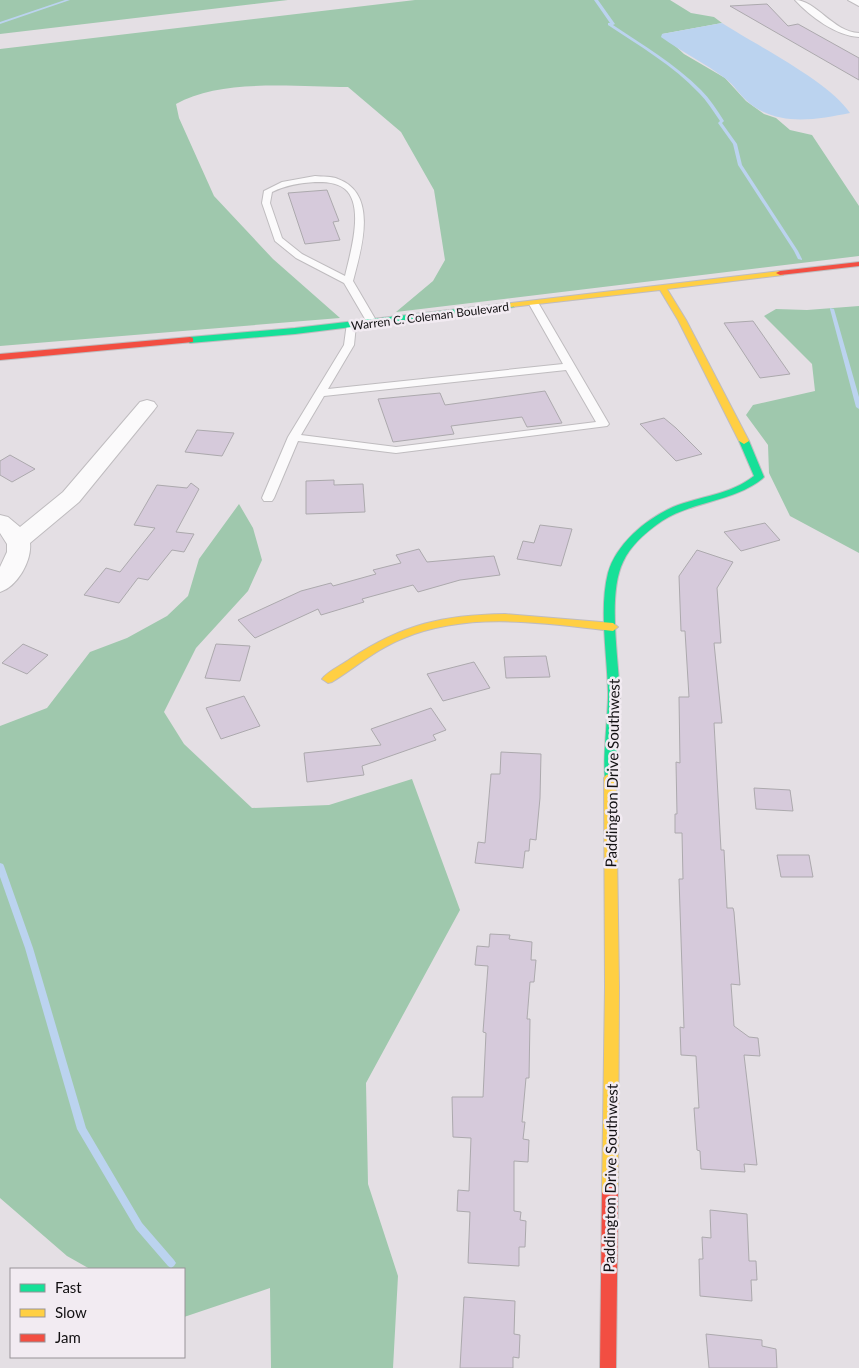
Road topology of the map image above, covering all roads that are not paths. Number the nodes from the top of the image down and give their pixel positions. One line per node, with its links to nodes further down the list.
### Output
1 (798, 0): 4 (lane)
2 (855, 0): 3 (street)
3 (859, 2)
4 (859, 35)
5 (859, 264): 7 (main road, Warren C. Coleman Boulevard)
6 (348, 281): 6 (lane); 9 (lane)
7 (663, 288): 8 (main road, Warren C. Coleman Boulevard); 20 (main road, Paddington Drive Southwest)
8 (534, 304): 9 (main road, Warren C. Coleman Boulevard); 12 (lane)
9 (372, 322): 10 (main road, Warren C. Coleman Boulevard)
10 (352, 325): 11 (main road, Warren C. Coleman Boulevard); 13 (lane)
11 (0, 357)
12 (570, 366): 13 (lane); 15 (lane)
13 (321, 393): 15 (lane)
14 (147, 406): 18 (street)
15 (294, 437): 16 (lane)
16 (268, 498)
17 (0, 522): 18 (street)
18 (19, 540): 19 (street)
19 (0, 584)
20 (613, 627): 21 (main road); 22 (main road, Paddington Drive Southwest)
21 (328, 679)
22 (608, 1368)

